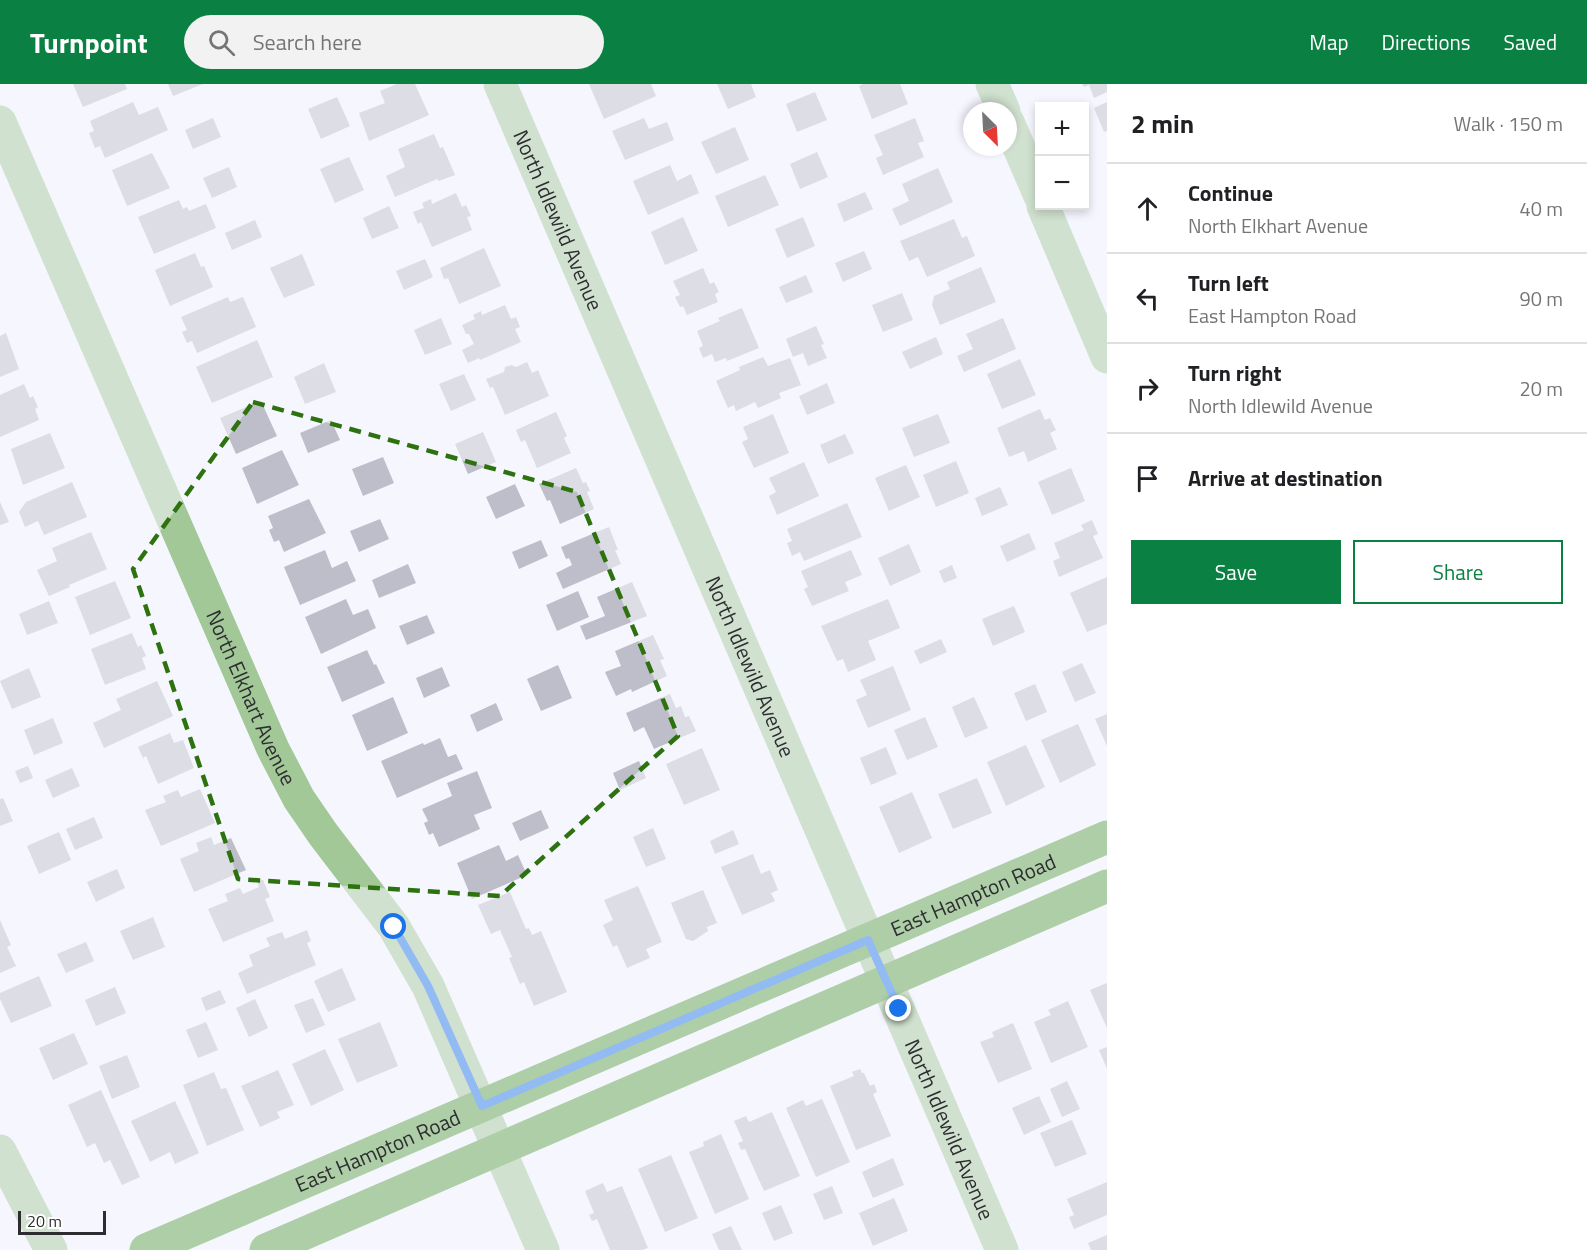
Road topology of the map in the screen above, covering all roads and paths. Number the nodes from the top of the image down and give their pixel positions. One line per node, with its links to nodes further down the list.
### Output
1 (500, 84): 11 (street, North Idlewild Avenue)
2 (992, 84): 3 (street)
3 (1000, 102)
4 (0, 122): 13 (street, North Elkhart Avenue)
5 (1017, 143): 6 (street)
6 (1035, 184)
7 (1045, 210): 8 (street)
8 (1107, 357)
9 (1107, 837): 11 (main road, East Hampton Road)
10 (1107, 886): 12 (main road, East Hampton Road)
11 (868, 940): 12 (street, North Idlewild Avenue); 13 (main road, East Hampton Road)
12 (887, 980): 14 (main road, East Hampton Road); 20 (street, North Idlewild Avenue)
13 (482, 1106): 14 (street, North Elkhart Avenue); 17 (main road, East Hampton Road)
14 (501, 1150): 18 (main road, East Hampton Road); 19 (street, North Elkhart Avenue)
15 (0, 1151): 16 (street)
16 (51, 1250)
17 (146, 1250)
18 (266, 1250)
19 (543, 1250)
20 (1002, 1250)

